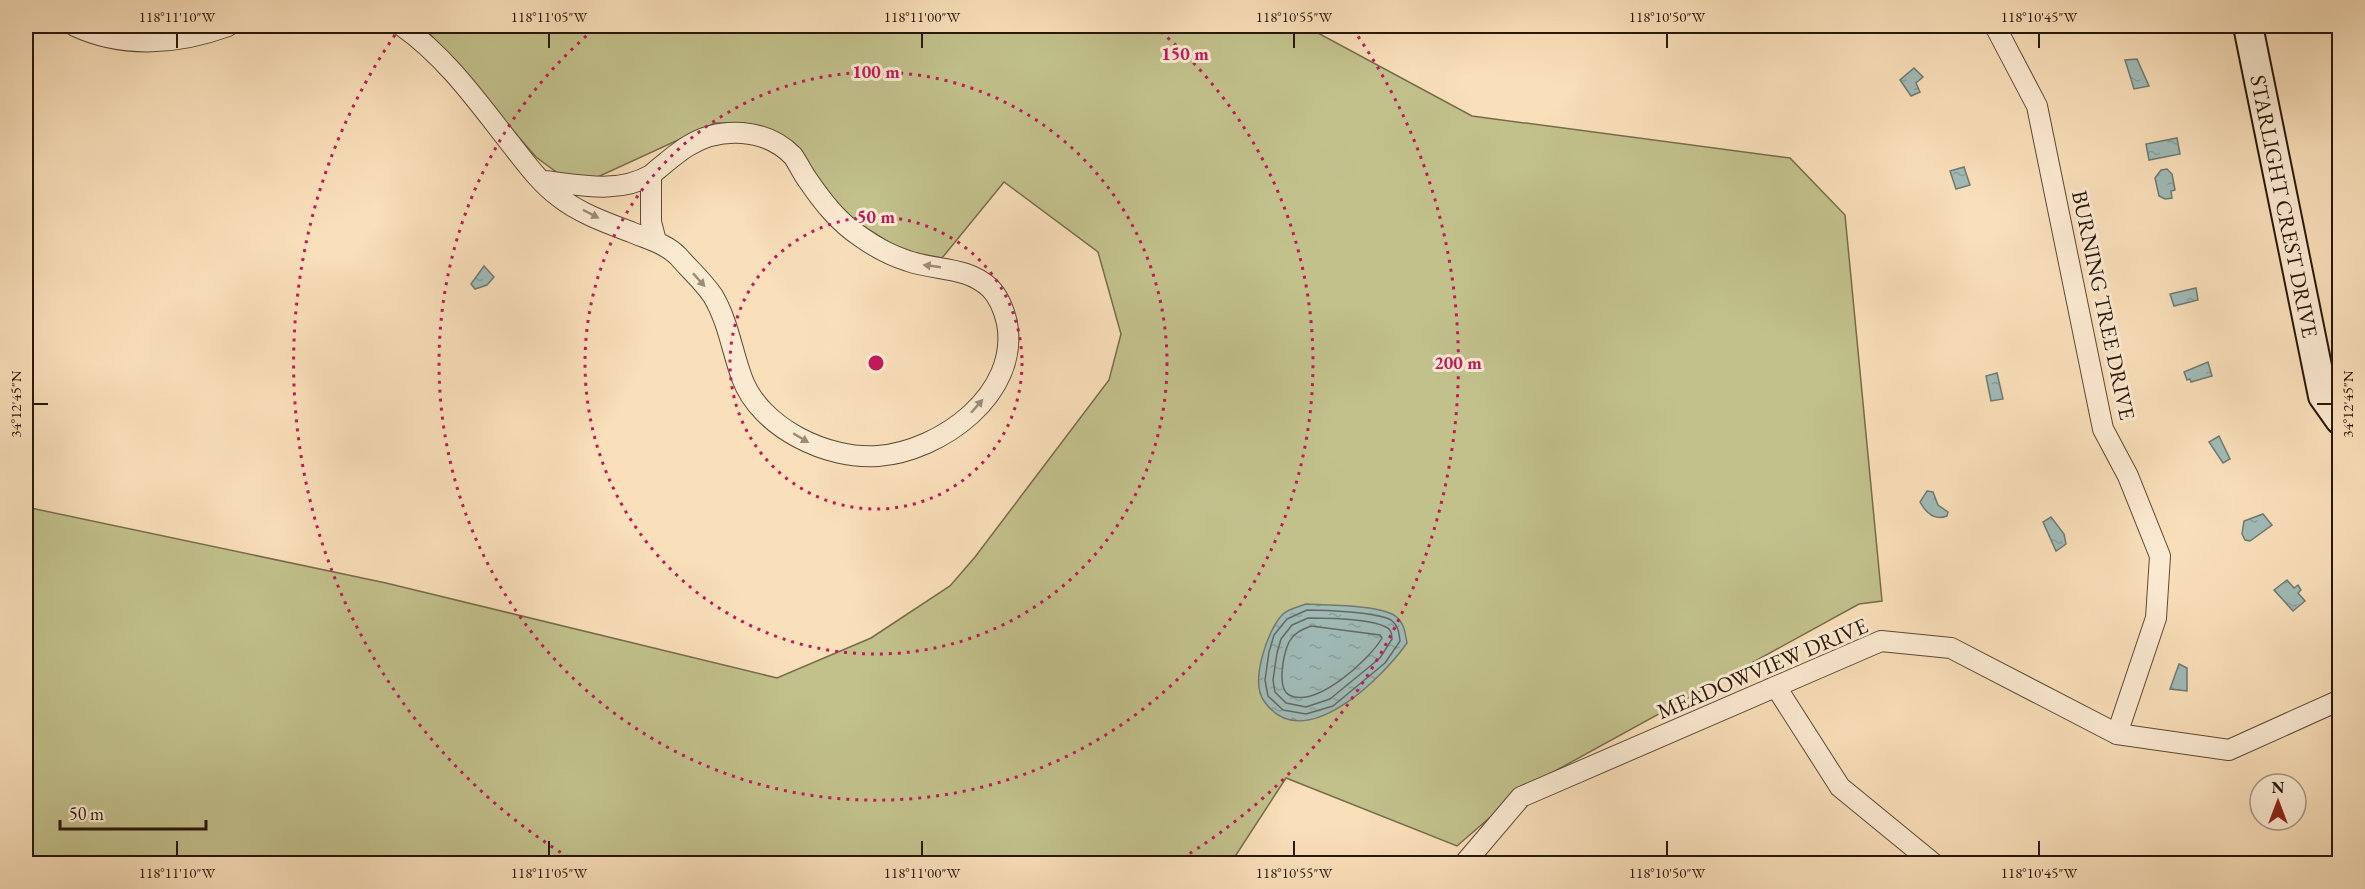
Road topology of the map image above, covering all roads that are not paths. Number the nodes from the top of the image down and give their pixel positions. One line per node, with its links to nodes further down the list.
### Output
1 (75, 26): 2 (street)
2 (228, 26)
3 (402, 26): 7 (street)
4 (1995, 26): 12 (street, BURNING TREE DRIVE)
5 (2248, 26): 9 (street, STARLIGHT CREST DRIVE)
6 (651, 175): 7 (street); 8 (street); 8 (street, one-way to 6)
7 (544, 181): 8 (street, one-way to 8)
8 (656, 241)
9 (2340, 420)
10 (1776, 687): 12 (street, MEADOWVIEW DRIVE); 13 (street, MEADOWVIEW DRIVE); 14 (street)
11 (2340, 700): 12 (street, MEADOWVIEW DRIVE)
12 (2117, 734)
13 (1464, 864)
14 (1934, 864)

